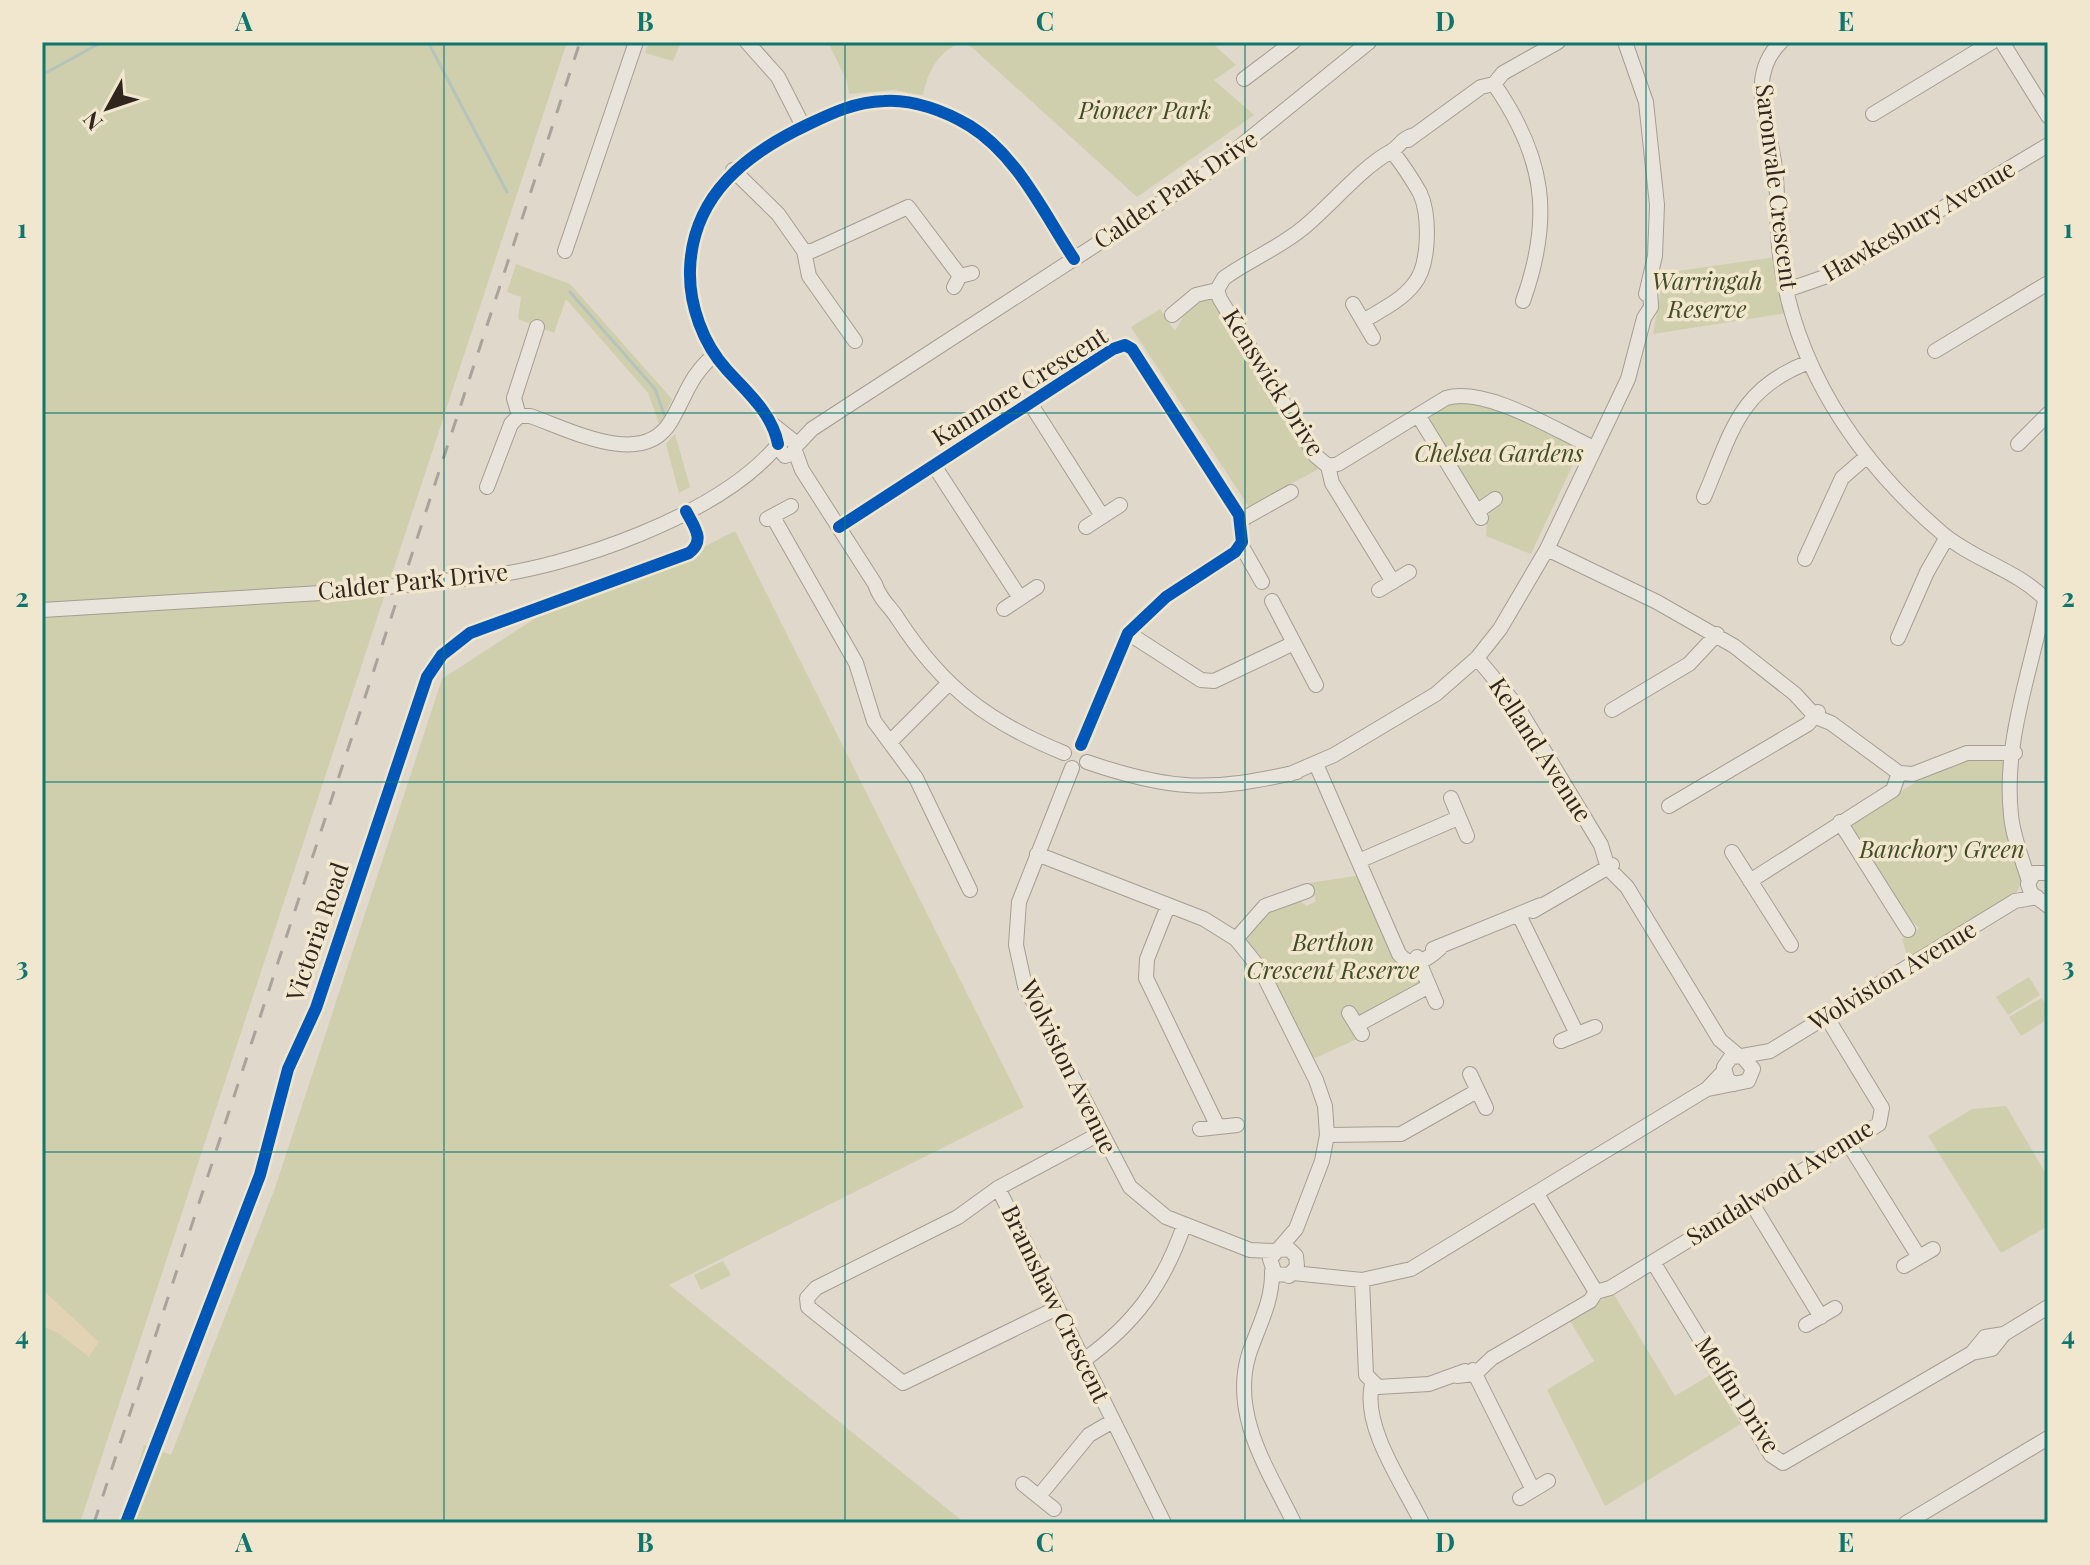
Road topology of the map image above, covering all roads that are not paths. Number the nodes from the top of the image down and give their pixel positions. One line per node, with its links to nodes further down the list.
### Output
1 (636, 42): 18 (street)
2 (747, 42): 14 (street)
3 (1293, 42): 10 (street)
4 (1369, 42): 20 (street, Calder Park Drive)
5 (1558, 42): 11 (street, Kenswick Drive)
6 (1625, 42): 41 (street)
7 (1781, 42): 24 (street, Saronvale Crescent)
8 (1992, 42): 12 (street)
9 (2002, 42): 13 (street)
10 (1244, 79)
11 (1496, 87): 16 (street, Kenswick Drive); 25 (street)
12 (1873, 114)
13 (2048, 116)
14 (803, 126): 17 (street); 20 (street)
15 (2048, 145): 24 (street, Hawkesbury Avenue)
16 (1394, 153): 23 (street, Kenswick Drive); 28 (street)
17 (733, 170): 19 (street); 33 (street)
18 (565, 251)
19 (804, 251): 21 (street); 31 (street)
20 (1074, 259): 40 (street, Calder Park Drive)
21 (962, 279)
22 (2048, 283): 32 (street)
23 (1217, 290): 27 (street, Kenswick Drive); 43 (street, Kenswick Drive)
24 (1787, 290): 34 (street, Saronvale Crescent)
25 (1523, 301)
26 (1353, 304): 28 (street)
27 (1172, 315)
28 (1363, 321): 30 (street)
29 (537, 327): 38 (street)
30 (1373, 338)
31 (857, 344)
32 (1935, 351)
33 (714, 355): 38 (street); 40 (street)
34 (1809, 362): 42 (street, Saronvale Crescent); 47 (street)
35 (1030, 403): 44 (street, Kanmore Crescent); 52 (street); 53 (street, Kanmore Crescent)
36 (2048, 414): 39 (street)
37 (1418, 415): 41 (street, Kenswick Drive); 43 (street, Kenswick Drive); 48 (street)
38 (519, 416): 45 (street)
39 (2018, 444)
40 (787, 446): 51 (street, Calder Park Drive); 54 (street)
41 (1594, 448): 58 (street)
42 (1865, 458): 56 (street, Saronvale Crescent); 59 (street)
43 (1328, 466): 62 (street)
44 (935, 467): 54 (street, Kanmore Crescent); 65 (street)
45 (487, 487)
46 (1291, 492): 53 (street)
47 (1704, 497)
48 (1495, 499)
49 (1120, 505): 52 (street)
50 (791, 506): 80 (street)
51 (686, 511): 69 (street, Calder Park Drive, bridge); 164 (street, Victoria Road)
52 (1102, 516): 55 (street)
53 (1241, 520): 57 (street)
54 (839, 527): 76 (street)
55 (1086, 527)
56 (1947, 537): 66 (street, Saronvale Crescent); 73 (street)
57 (1241, 545): 61 (street); 71 (street)
58 (1549, 550): 72 (street); 75 (street)
59 (1805, 559)
60 (1409, 572): 62 (street)
61 (1262, 582)
62 (1393, 582): 64 (street)
63 (1037, 587): 65 (street)
64 (1379, 590)
65 (1020, 598): 68 (street)
66 (2046, 599): 70 (street)
67 (1272, 601): 74 (street)
68 (1004, 609)
69 (42, 610)
70 (2043, 626): 83 (street)
71 (1128, 633): 74 (street); 81 (street)
72 (1716, 636): 78 (street); 79 (street)
73 (1898, 638)
74 (1294, 643): 77 (street)
75 (1477, 658): 85 (street); 97 (street, Kelland Avenue)
76 (948, 684): 80 (street); 82 (street)
77 (1316, 685)
78 (1612, 710)
79 (1816, 714): 87 (street); 89 (street)
80 (890, 742): 102 (street)
81 (1081, 745): 82 (street); 84 (street)
82 (1064, 753): 86 (street)
83 (2015, 753): 87 (street); 94 (street)
84 (1087, 762): 85 (street); 86 (street)
85 (1317, 767): 96 (street)
86 (1072, 768): 95 (street, Wolviston Avenue)
87 (1898, 776): 91 (street)
88 (1451, 798): 90 (street)
89 (1669, 806)
90 (1458, 818): 92 (street); 96 (street)
91 (1840, 822): 99 (street); 107 (street)
92 (1467, 836)
93 (1732, 852): 99 (street)
94 (2020, 852): 98 (street); 100 (street)
95 (1037, 854): 105 (street); 131 (street, Wolviston Avenue)
96 (1361, 860): 110 (street)
97 (1610, 866): 106 (street); 117 (street, Kelland Avenue)
98 (2046, 872): 100 (street, Wolviston Avenue)
99 (1750, 881): 109 (street)
100 (2028, 882): 103 (street); 104 (street, Wolviston Avenue)
101 (1307, 892): 108 (street)
102 (970, 893)
103 (2043, 899): 104 (street, Wolviston Avenue)
104 (2015, 901): 113 (street, Wolviston Avenue)
105 (1168, 906): 108 (street); 129 (street)
106 (1520, 917): 110 (street); 116 (street)
107 (1907, 930)
108 (1236, 939): 132 (street)
109 (1791, 945)
110 (1418, 960): 111 (street)
111 (1429, 986): 112 (street); 114 (street)
112 (1436, 1002)
113 (1826, 1016): 119 (street, Wolviston Avenue); 133 (street, Sandalwood Avenue)
114 (1356, 1024)
115 (1595, 1027): 116 (street)
116 (1577, 1034): 118 (street)
117 (1720, 1040): 120 (street, Kelland Avenue); 121 (street, Kelland Avenue)
118 (1561, 1041)
119 (1770, 1051): 120 (street, Wolviston Avenue); 122 (street, Wolviston Avenue)
120 (1740, 1056): 121 (street); 122 (street)
121 (1724, 1069): 124 (street); 125 (street)
122 (1752, 1073): 124 (street)
123 (1470, 1074): 126 (street)
124 (1734, 1084): 125 (street)
125 (1707, 1089): 135 (street)
126 (1477, 1091): 127 (street); 132 (street)
127 (1486, 1108)
128 (1237, 1125): 129 (street)
129 (1218, 1127): 130 (street)
130 (1200, 1129)
131 (1099, 1134): 134 (street, Bramshaw Crescent); 137 (street, Wolviston Avenue)
132 (1327, 1135): 138 (street)
133 (1848, 1143): 136 (street, Sandalwood Avenue); 142 (street)
134 (998, 1188): 151 (street, Bramshaw Crescent); 151 (street)
135 (1538, 1196): 147 (street); 148 (street)
136 (1751, 1202): 143 (street, Sandalwood Avenue); 153 (street)
137 (1184, 1225): 140 (street, Wolviston Avenue); 155 (street)
138 (1296, 1229): 141 (street); 144 (street)
139 (1933, 1249): 142 (street)
140 (1250, 1250): 141 (street, Wolviston Avenue); 146 (street, Wolviston Avenue)
141 (1276, 1250): 144 (street); 146 (street)
142 (1919, 1257): 145 (street)
143 (1653, 1262): 148 (street, Sandalwood Avenue); 150 (street, Melfin Drive)
144 (1294, 1266): 146 (street); 147 (street); 149 (street)
145 (1904, 1266)
146 (1271, 1270): 149 (street)
147 (1362, 1280): 157 (street)
148 (1595, 1291): 156 (street, Sandalwood Avenue)
149 (1270, 1297): 166 (street)
150 (2048, 1307)
151 (1057, 1308): 155 (street, Bramshaw Crescent)
152 (1835, 1308): 153 (street)
153 (1821, 1317): 154 (street)
154 (1806, 1325)
155 (1084, 1360): 158 (street, Bramshaw Crescent)
156 (1474, 1372): 157 (street, Sandalwood Avenue); 160 (street)
157 (1372, 1384): 167 (street)
158 (1113, 1421): 162 (street); 165 (street, Bramshaw Crescent)
159 (2048, 1439): 168 (street)
160 (1548, 1481)
161 (1023, 1484): 162 (street)
162 (1039, 1496): 163 (street)
163 (1054, 1509)
164 (126, 1523)
165 (1164, 1523)
166 (1294, 1523)
167 (1422, 1523)
168 (1906, 1523)

